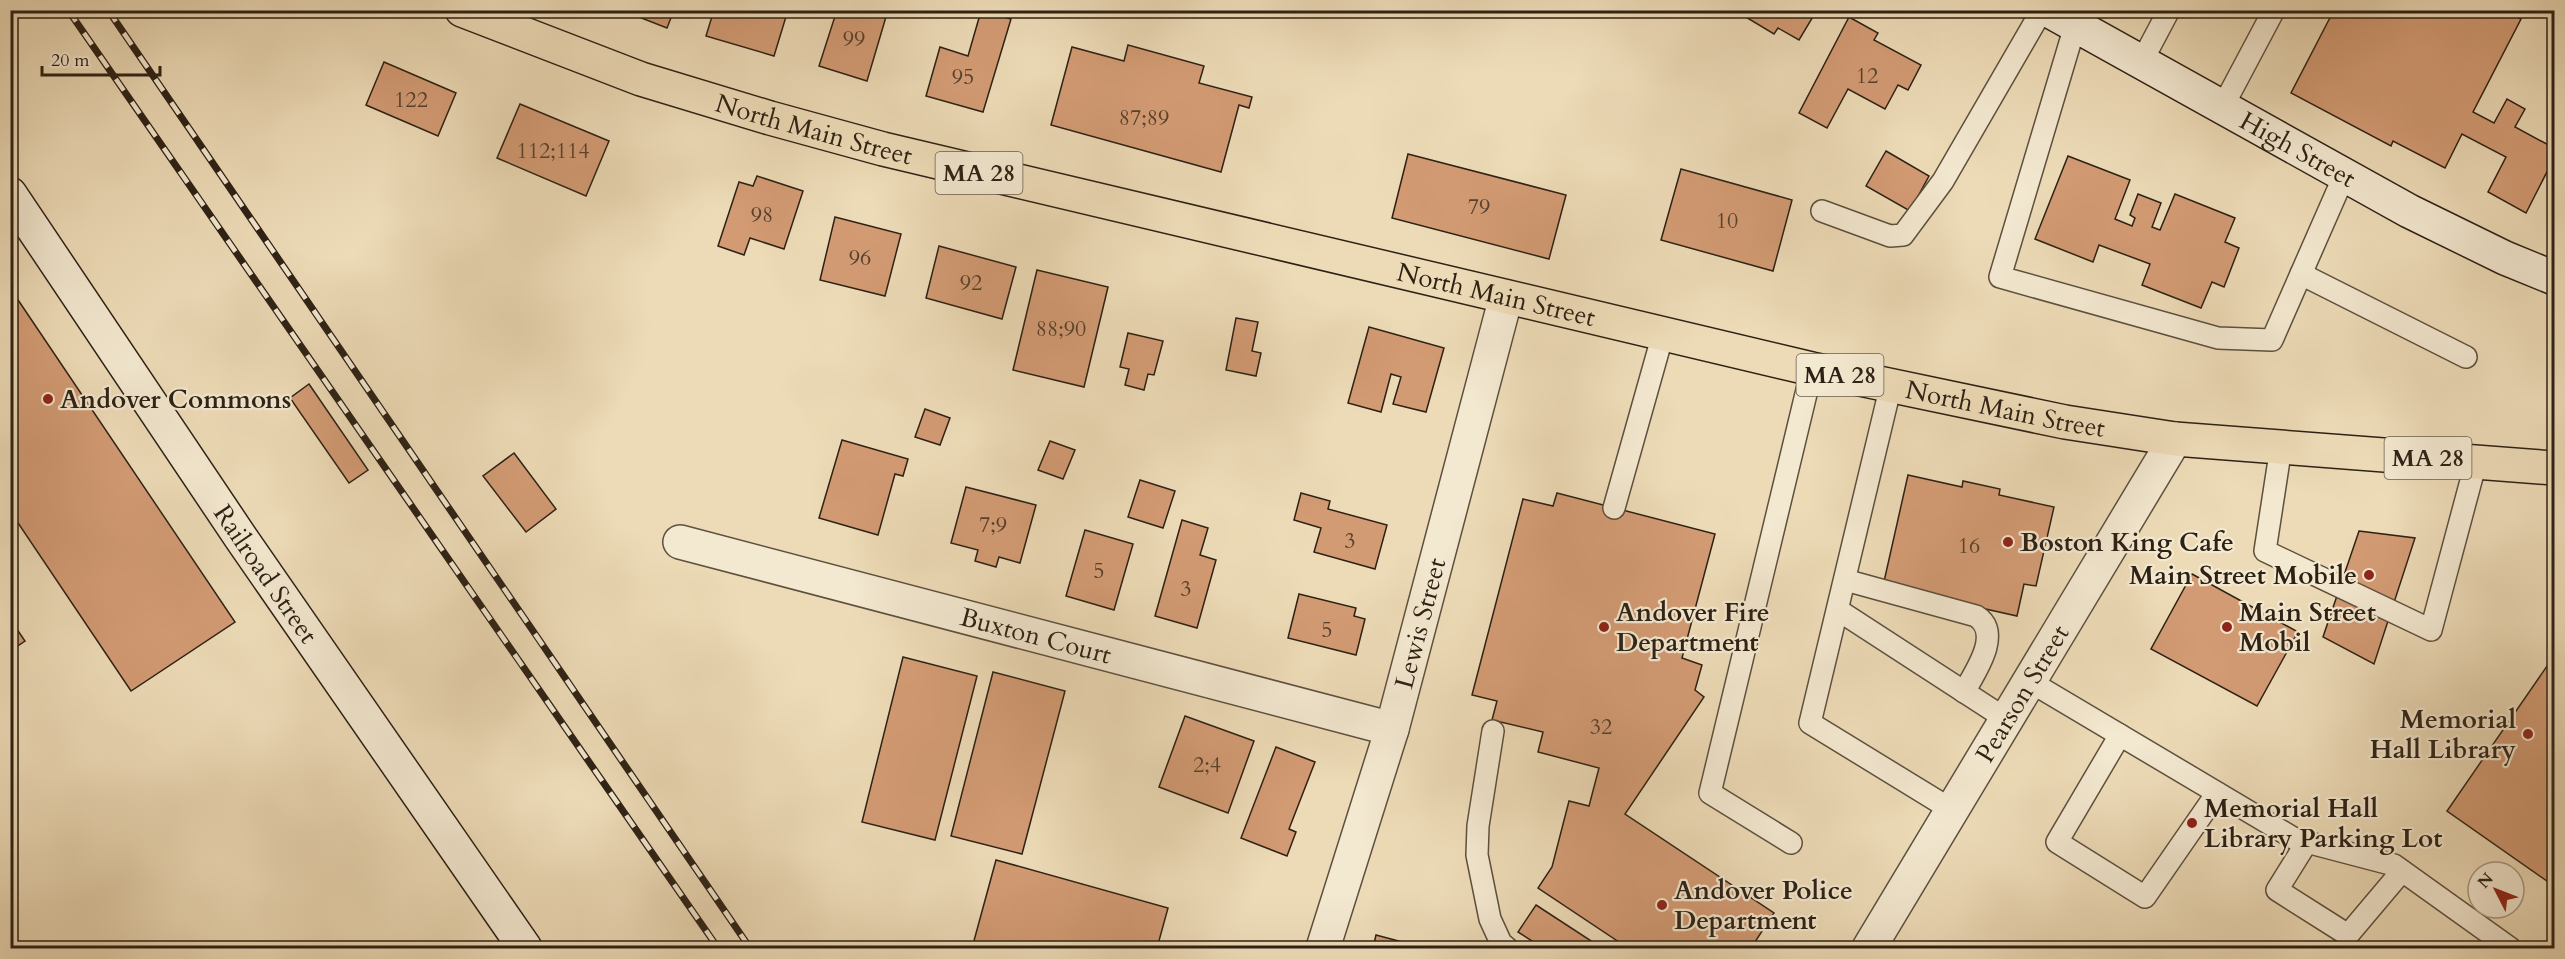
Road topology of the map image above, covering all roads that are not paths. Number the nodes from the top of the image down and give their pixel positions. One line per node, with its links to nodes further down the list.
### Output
1 (462, 10): 13 (main road, North Main Street / MA 28)
2 (2042, 10): 10 (lane)
3 (2169, 10): 6 (lane)
4 (2274, 10): 7 (lane)
5 (2061, 18): 6 (street, High Street); 11 (lane)
6 (2141, 63): 7 (street, High Street)
7 (2222, 108): 8 (street, High Street)
8 (2344, 176): 11 (lane); 12 (street, High Street)
9 (10, 194): 37 (street, Railroad Street)
10 (1822, 211)
11 (2301, 274): 15 (lane)
12 (2554, 278)
13 (1506, 297): 14 (main road, North Main Street / MA 28); 29 (street, Lewis Street)
14 (1663, 334): 16 (main road, North Main Street / MA 28); 22 (lane)
15 (2466, 357)
16 (1812, 369): 17 (main road, North Main Street / MA 28); 34 (lane)
17 (1890, 385): 18 (main road, North Main Street / MA 28); 24 (lane)
18 (2175, 439): 19 (main road, North Main Street / MA 28); 26 (street, Pearson Street)
19 (2281, 447): 20 (main road, North Main Street / MA 28); 20 (lane)
20 (2476, 462): 21 (main road, North Main Street / MA 28)
21 (2554, 468)
22 (1614, 508)
23 (680, 542): 29 (street, Buxton Court)
24 (1845, 580): 25 (lane); 27 (lane)
25 (1838, 610): 27 (lane); 33 (lane)
26 (2029, 681): 28 (street, Pearson Street); 31 (lane)
27 (1964, 692): 28 (lane)
28 (2006, 719): 33 (street, Pearson Street)
29 (1392, 729): 38 (street, Lewis Street)
30 (1493, 731): 39 (lane)
31 (2120, 735): 32 (lane); 32 (lane)
32 (2217, 793): 35 (lane)
33 (1952, 810): 40 (street, Pearson Street)
34 (1791, 843)
35 (2307, 843): 36 (lane); 36 (lane)
36 (2402, 871): 41 (lane)
37 (525, 948)
38 (1323, 948)
39 (1507, 948)
40 (1869, 948)
41 (2510, 948)

